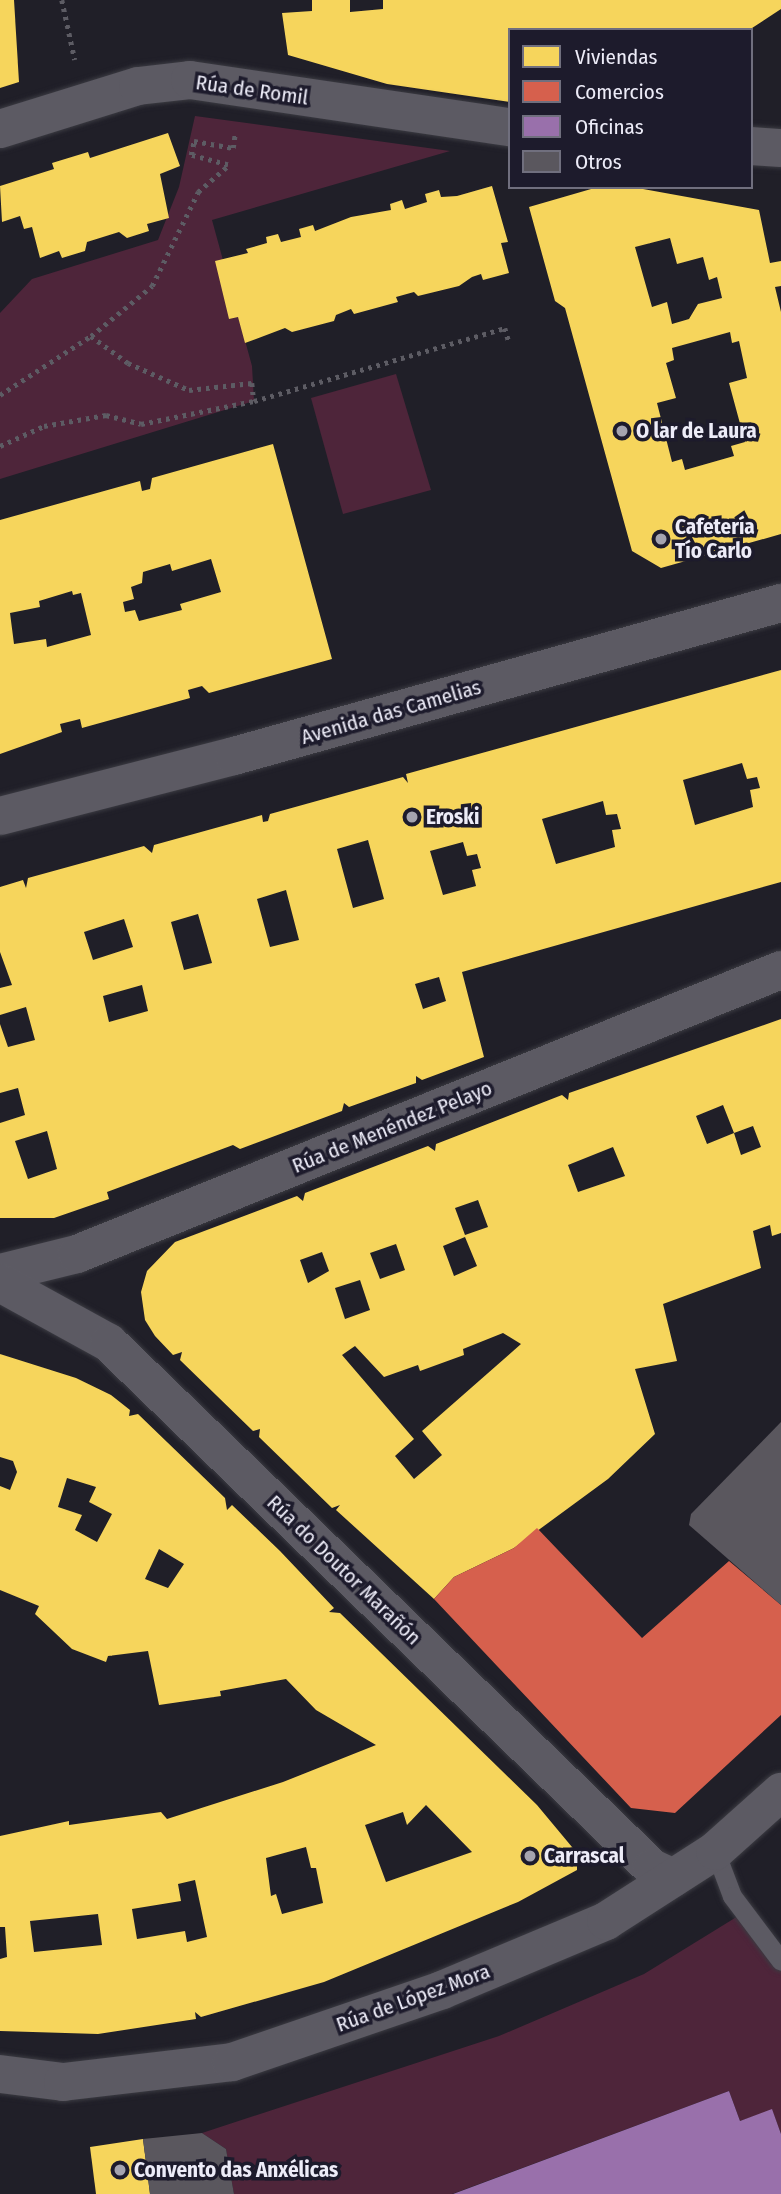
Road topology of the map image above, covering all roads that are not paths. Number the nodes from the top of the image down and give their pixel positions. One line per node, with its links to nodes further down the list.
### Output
1 (508, 127): 2 (street, Rúa de Romil)
2 (0, 129)
3 (753, 146): 4 (street)
4 (781, 148)
5 (781, 603): 6 (street, Avenida das Camelias)
6 (0, 816)
7 (781, 970): 8 (street, Rúa de Menéndez Pelayo)
8 (0, 1273)
9 (0, 1283): 12 (street, Rúa do Doutor Marañón)
10 (781, 1792): 11 (street, Rúa de López Mora)
11 (715, 1851): 12 (street, Rúa de López Mora); 13 (lane)
12 (673, 1878): 14 (street, Rúa de López Mora)
13 (781, 1961)
14 (0, 2074)

